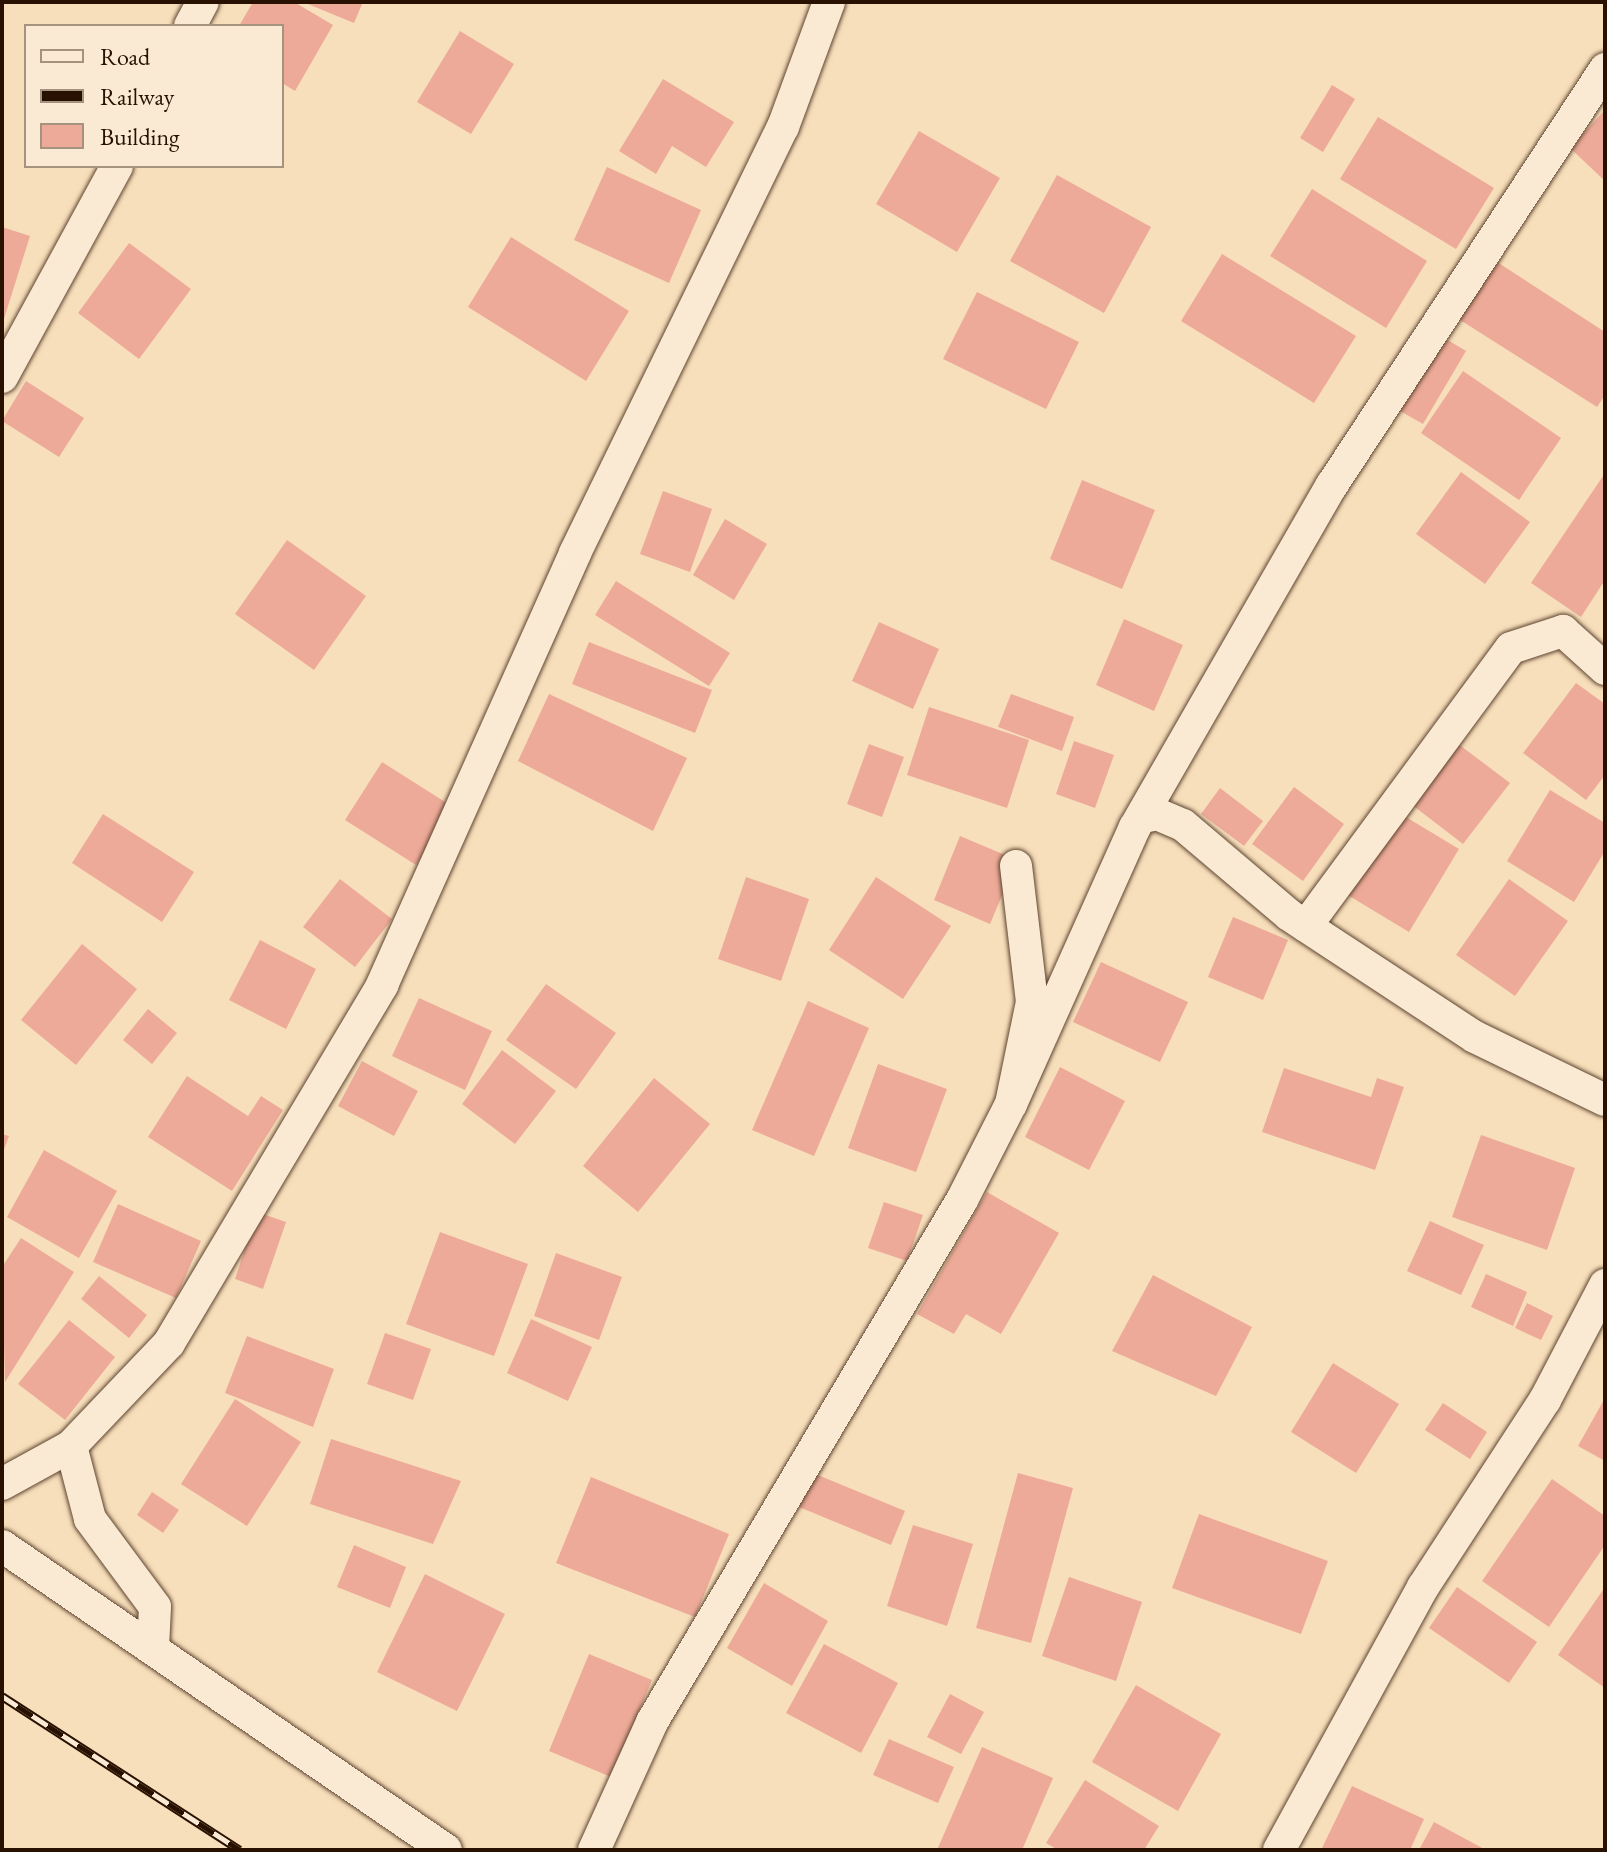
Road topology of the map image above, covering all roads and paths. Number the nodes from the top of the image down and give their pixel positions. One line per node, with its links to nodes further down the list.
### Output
1 (203, 2): 3 (street)
2 (829, 2): 14 (street)
3 (191, 24)
4 (1605, 69): 8 (street)
5 (116, 168): 6 (street)
6 (2, 377)
7 (1605, 669): 10 (street)
8 (1144, 817): 10 (street); 12 (street)
9 (1016, 866): 12 (street)
10 (1306, 926): 11 (street)
11 (1605, 1100)
12 (1011, 1104): 19 (street)
13 (1605, 1285): 20 (street)
14 (71, 1446): 15 (street); 17 (street)
15 (2, 1484)
16 (2, 1546): 17 (street)
17 (153, 1648): 18 (street)
18 (446, 1850)
19 (594, 1850)
20 (1279, 1850)

